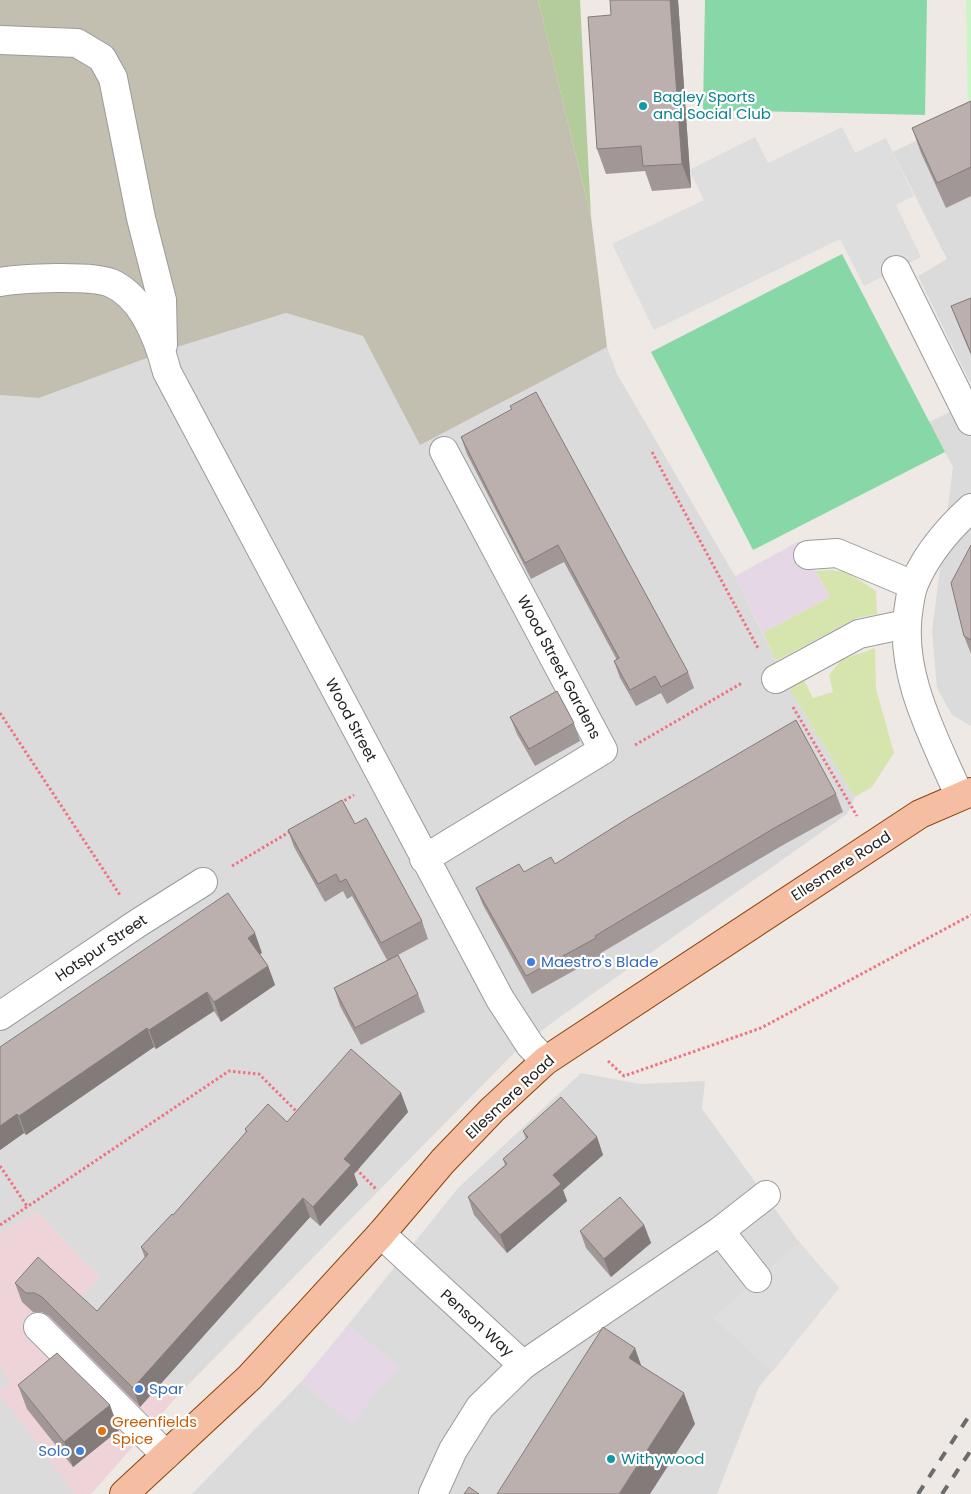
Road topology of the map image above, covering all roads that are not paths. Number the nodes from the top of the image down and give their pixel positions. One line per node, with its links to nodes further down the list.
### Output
1 (0, 40): 4 (street)
2 (896, 270): 5 (street)
3 (0, 282): 4 (street, Wood Street)
4 (165, 364): 13 (street, Wood Street)
5 (967, 411)
6 (444, 451): 13 (street, Wood Street Gardens)
7 (971, 508): 9 (street)
8 (808, 555): 9 (street)
9 (913, 585): 10 (street)
10 (906, 624): 11 (street); 12 (street)
11 (772, 673)
12 (965, 794): 16 (main road, Ellesmere Road)
13 (424, 858): 16 (street, Wood Street)
14 (203, 882): 15 (street, Hotspur Street)
15 (0, 1016)
16 (545, 1061): 19 (main road, Ellesmere Road)
17 (766, 1195): 18 (street)
18 (720, 1231): 20 (street); 22 (street)
19 (381, 1234): 22 (street, Penson Way); 23 (main road, Ellesmere Road)
20 (757, 1278)
21 (38, 1327): 23 (street)
22 (524, 1365): 25 (street, Penson Way)
23 (166, 1455): 24 (main road, Ellesmere Road)
24 (124, 1494)
25 (433, 1494)

